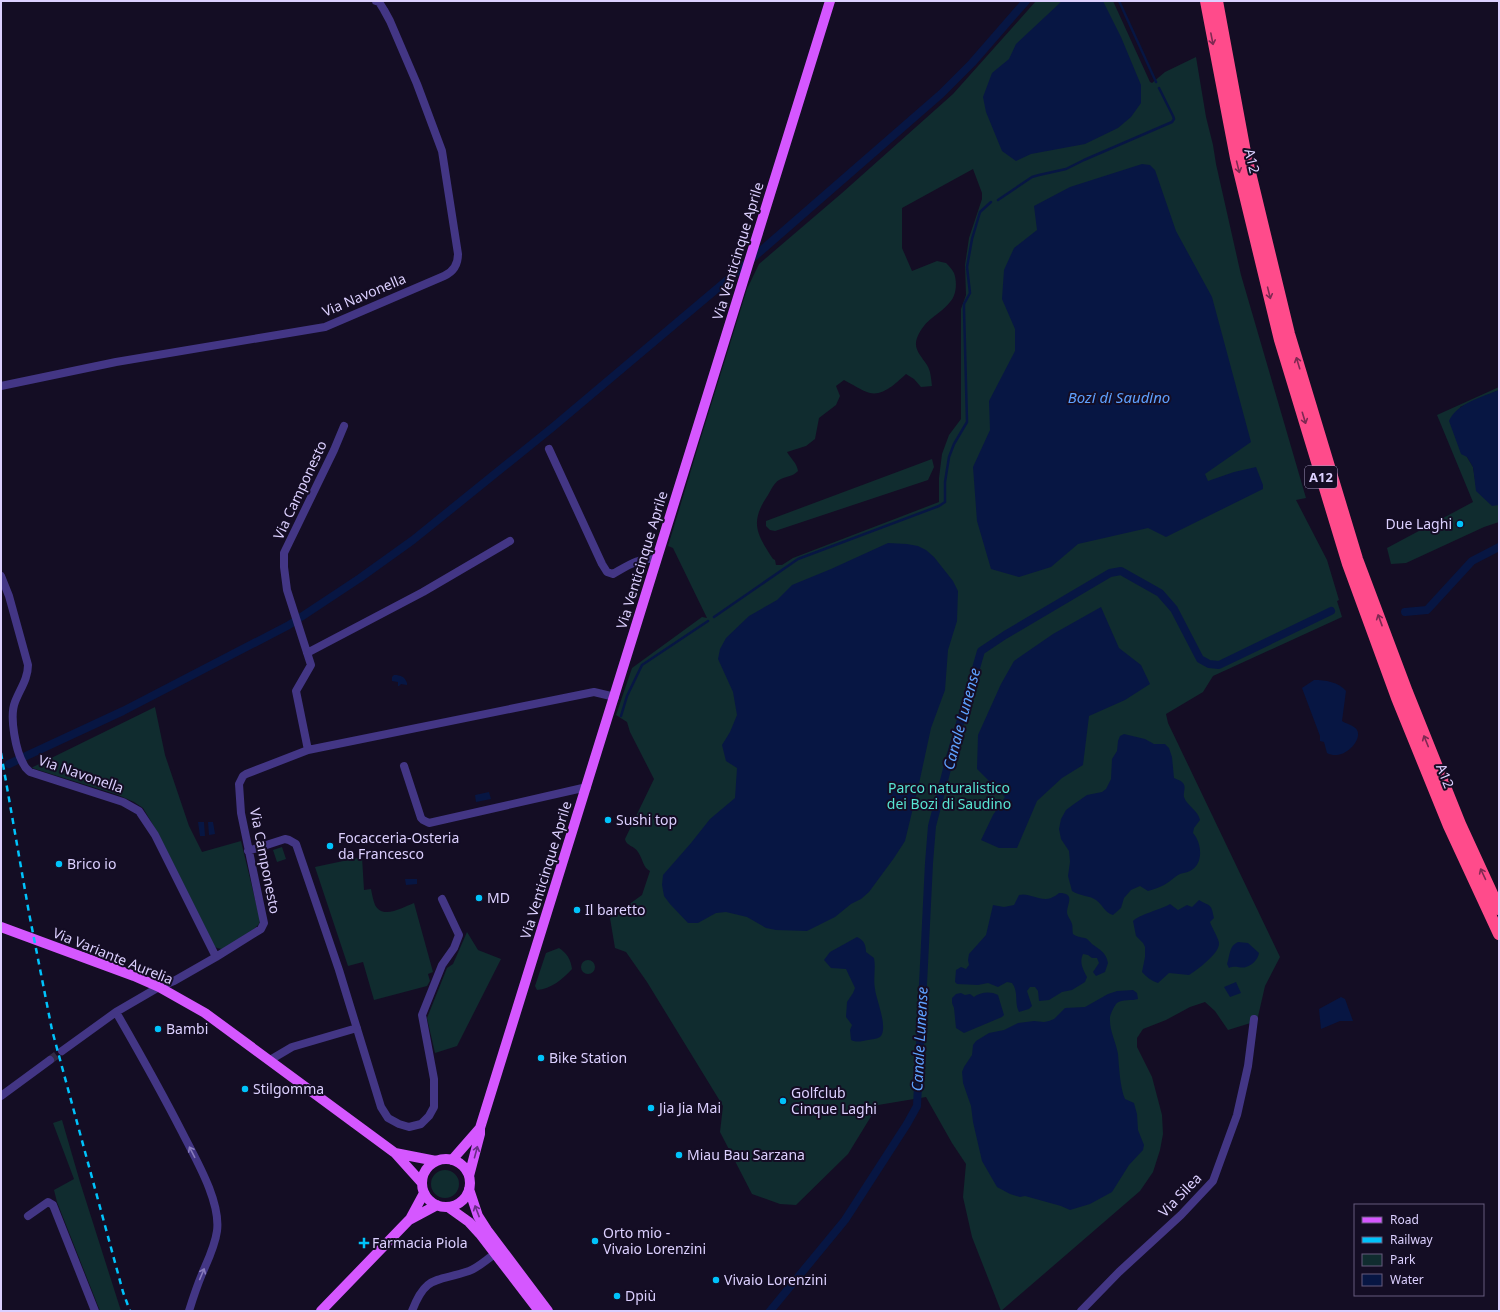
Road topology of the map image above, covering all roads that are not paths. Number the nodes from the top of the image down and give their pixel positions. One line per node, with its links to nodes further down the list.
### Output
1 (376, 1): 5 (street, Via Navonella)
2 (830, 1): 9 (main road, Via Venticinque Aprile)
3 (1206, 1): 20 (highway, A12 / A12, one-way to 20)
4 (1217, 1): 18 (highway, A12 / A12, one-way to 4)
5 (1, 386)
6 (344, 426): 11 (street, Via Camponesto)
7 (549, 449): 9 (street)
8 (510, 542): 11 (street)
9 (656, 560): 12 (main road, Via Venticinque Aprile)
10 (1, 576): 21 (street, Via Navonella)
11 (307, 653): 13 (street, Via Camponesto)
12 (614, 697): 13 (street, Via Camponesto); 15 (main road, Via Venticinque Aprile)
13 (308, 750): 16 (street, Via Camponesto)
14 (404, 766): 15 (street)
15 (587, 787): 30 (main road, Via Venticinque Aprile)
16 (248, 851): 21 (street, Via Camponesto); 25 (street)
17 (442, 899): 25 (street)
18 (1499, 909)
19 (1, 926): 22 (main road, Via Variante Aurelia)
20 (1499, 934)
21 (216, 957): 22 (street, Via Camponesto)
22 (159, 987): 23 (street, Via Camponesto); 28 (main road, Via Variante Aurelia)
23 (116, 1012): 26 (street, Via Camponesto); 44 (street, one-way to 23)
24 (1254, 1018): 49 (street, Via Silea)
25 (357, 1028): 28 (street)
26 (62, 1051)
27 (50, 1060): 29 (street)
28 (270, 1060): 31 (main road, Via Variante Aurelia)
29 (1, 1096)
30 (480, 1128): 32 (main road, Via Venticinque Aprile); 34 (main road, Via Venticinque Aprile, one-way to 30)
31 (395, 1152): 33 (main road, Via Variante Aurelia); 35 (main road, Via Variante Aurelia)
32 (452, 1160): 33 (main road); 34 (main road)
33 (436, 1161): 35 (main road)
34 (469, 1176): 36 (main road)
35 (422, 1183): 37 (main road)
36 (469, 1189): 39 (main road); 48 (main road, one-way to 36)
37 (424, 1193): 38 (main road); 41 (main road)
38 (437, 1205): 39 (main road); 41 (main road)
39 (448, 1207): 42 (main road)
40 (28, 1216): 43 (street)
41 (409, 1220): 45 (main road)
42 (495, 1254): 46 (street); 47 (main road)
43 (95, 1311)
44 (189, 1311)
45 (321, 1311)
46 (412, 1311)
47 (539, 1311)
48 (548, 1311)
49 (1081, 1311)

